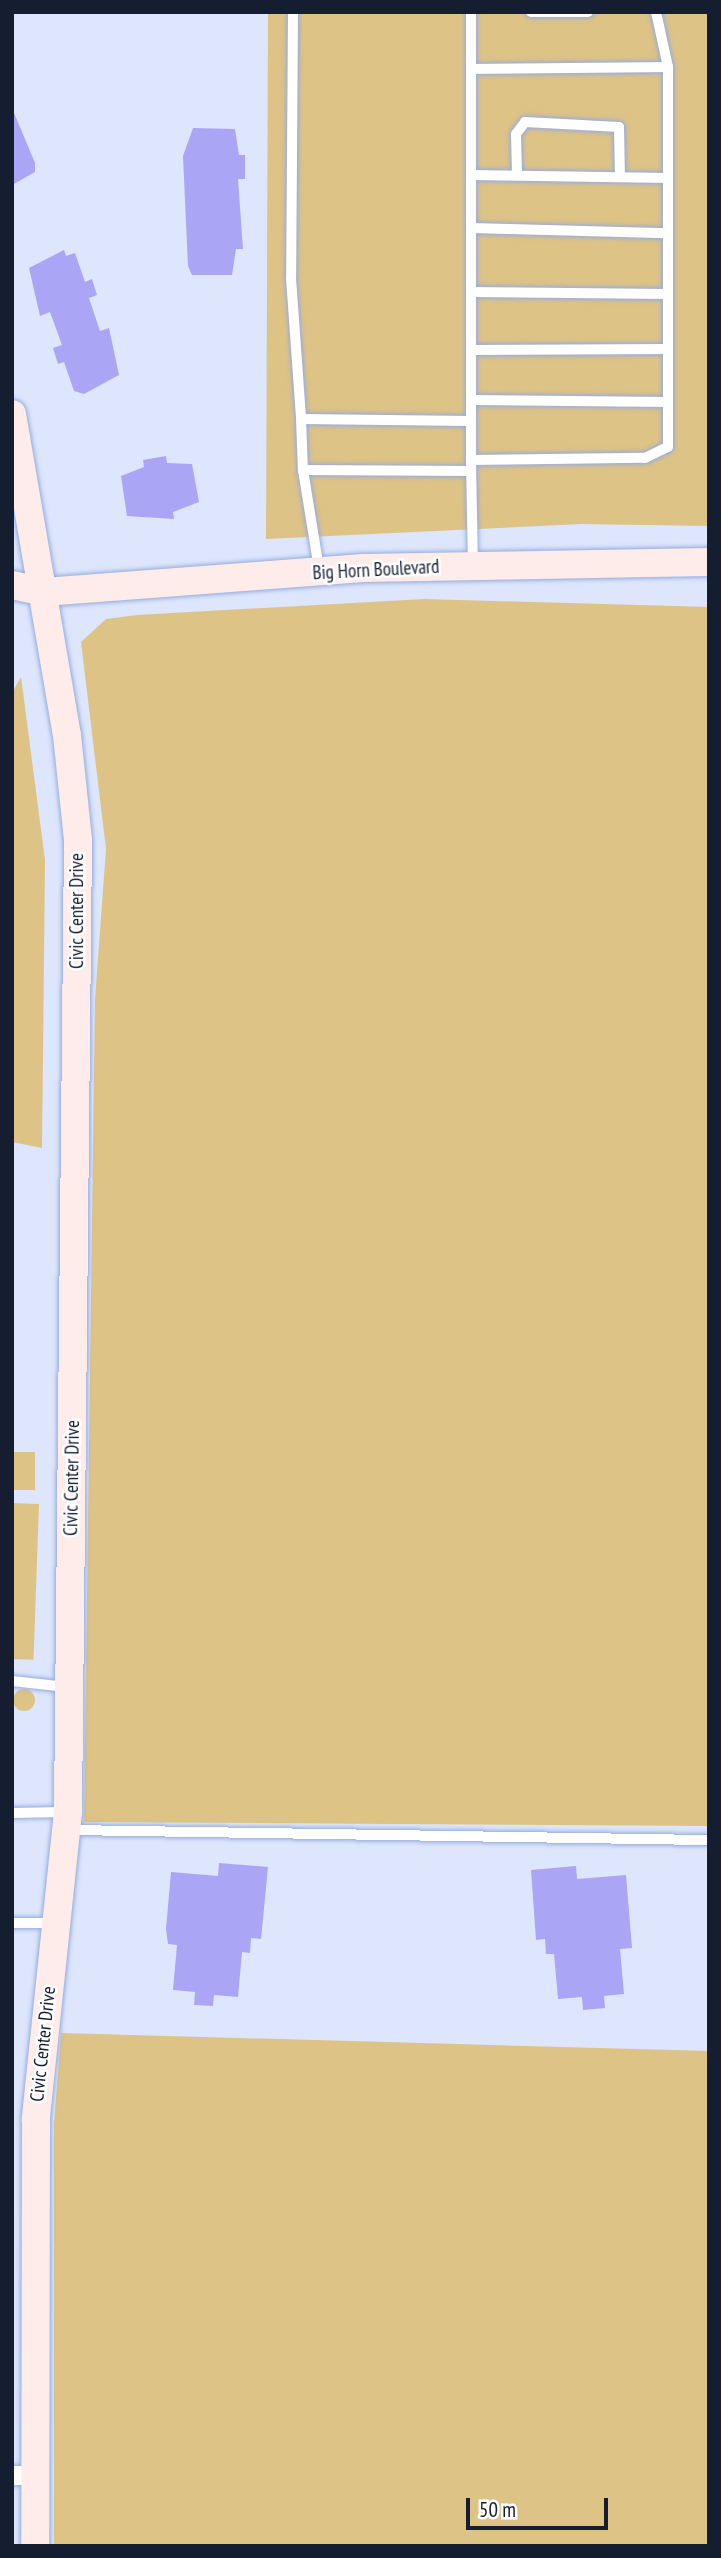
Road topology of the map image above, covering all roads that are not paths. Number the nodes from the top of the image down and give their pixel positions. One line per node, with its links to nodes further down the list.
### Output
1 (293, 12): 21 (lane)
2 (471, 12): 7 (lane)
3 (531, 12): 4 (lane)
4 (588, 12)
5 (656, 12): 6 (lane)
6 (668, 67): 7 (lane); 11 (lane)
7 (471, 69): 8 (lane)
8 (471, 175): 9 (lane); 12 (lane)
9 (517, 176): 10 (lane); 10 (lane)
10 (620, 177): 11 (lane)
11 (668, 178): 13 (lane)
12 (471, 228): 13 (lane); 14 (lane)
13 (668, 233): 15 (lane)
14 (471, 292): 15 (lane); 17 (lane)
15 (668, 294): 16 (lane)
16 (668, 349): 17 (lane); 19 (lane)
17 (471, 350): 18 (lane)
18 (471, 400): 19 (lane); 22 (lane)
19 (668, 402): 23 (lane)
20 (12, 414): 29 (street, Civic Center Drive)
21 (301, 419): 22 (lane); 24 (lane)
22 (471, 421): 23 (lane)
23 (471, 465): 24 (lane); 26 (lane)
24 (303, 470): 27 (lane)
25 (709, 562): 26 (street, Big Horn Boulevard)
26 (472, 566): 27 (street, Big Horn Boulevard)
27 (319, 572): 29 (street, Big Horn Boulevard)
28 (12, 585): 29 (street, Big Horn Boulevard)
29 (44, 592): 30 (street, Big Horn Boulevard); 32 (street, Civic Center Drive)
30 (12, 607)
31 (12, 1681): 32 (lane)
32 (71, 1688): 34 (street, Civic Center Drive)
33 (12, 1812): 34 (lane)
34 (67, 1821): 35 (lane); 37 (street, Civic Center Drive)
35 (709, 1840)
36 (12, 1923): 37 (lane)
37 (57, 1923): 38 (street, Civic Center Drive)
38 (24, 2475): 39 (street, Civic Center Drive)
39 (36, 2546)

